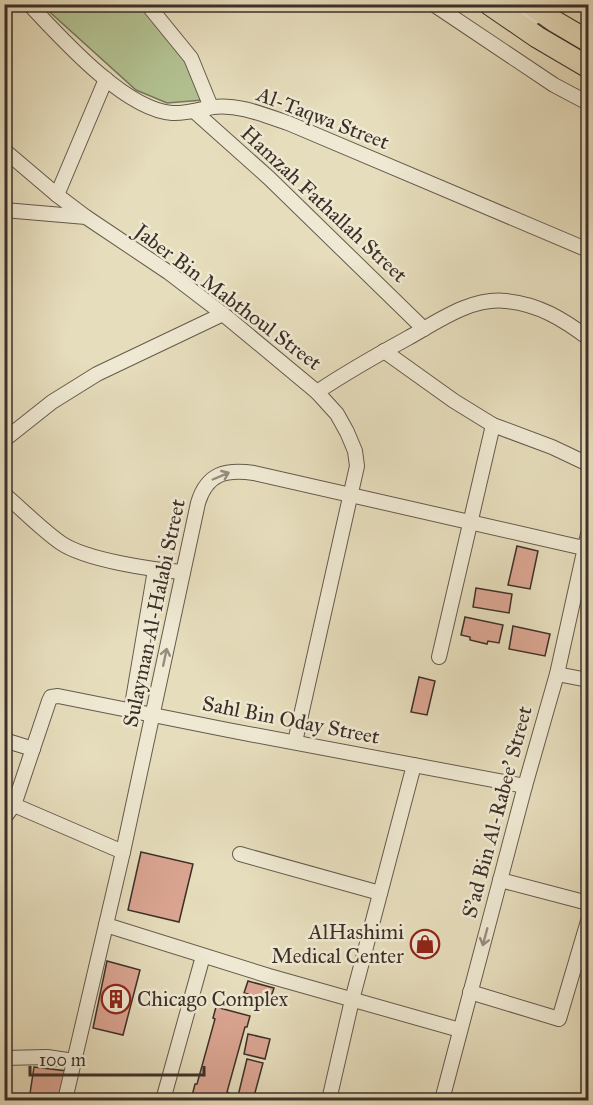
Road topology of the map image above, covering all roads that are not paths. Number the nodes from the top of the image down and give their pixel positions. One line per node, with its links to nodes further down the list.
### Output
1 (29, 4): 12 (street, Al-Taqwa Street)
2 (147, 4): 14 (street)
3 (433, 4): 13 (street)
4 (489, 4): 11 (highway)
5 (505, 4): 10 (street)
6 (517, 4): 9 (street)
7 (530, 4): 8 (highway)
8 (588, 41)
9 (588, 49)
10 (588, 56)
11 (588, 67)
12 (106, 79): 15 (street, Al-Taqwa Street); 17 (street)
13 (588, 103)
14 (211, 107): 15 (street, Al-Taqwa Street); 20 (street, Al-Taqwa Street)
15 (194, 111): 22 (street, Hamzah Fathallah Street)
16 (4, 150): 17 (street)
17 (57, 195): 19 (street)
18 (4, 210): 19 (street, Jaber Bin Mabthoul Street)
19 (86, 217): 21 (street, Jaber Bin Mabthoul Street)
20 (588, 249)
21 (223, 314): 25 (street, Jaber Bin Mabthoul Street); 27 (street)
22 (424, 329): 23 (street); 24 (street)
23 (588, 338)
24 (384, 351): 25 (street); 26 (street)
25 (317, 392): 30 (street, Jaber Bin Mabthoul Street)
26 (493, 425): 28 (street); 31 (street)
27 (4, 440)
28 (588, 464)
29 (4, 494): 34 (street)
30 (352, 494): 31 (street, Sulayman Al-Halabi Street); 35 (street, Sulayman Al-Halabi Street, one-way to 30); 42 (street, Jaber Bin Mabthoul Street)
31 (469, 521): 33 (street, Sulayman Al-Halabi Street); 36 (street)
32 (588, 534): 33 (street, S'ad Bin Al-Rabee' Street)
33 (587, 549): 37 (street, S'ad Bin Al-Rabee' Street)
34 (155, 570): 35 (street); 39 (street)
35 (183, 572): 40 (street, Sulayman Al-Halabi Street, one-way to 35)
36 (439, 657)
37 (557, 674): 38 (street); 45 (street, S'ad Bin Al-Rabee' Street)
38 (588, 680)
39 (131, 711): 40 (street, Sahl Bin Oday Street); 43 (street, Sahl Bin Oday Street)
40 (153, 714): 42 (street, Sahl Bin Oday Street); 48 (street, Sulayman Al-Halabi Street)
41 (4, 740): 43 (street)
42 (295, 742): 44 (street, Sahl Bin Oday Street)
43 (33, 749): 46 (street)
44 (414, 765): 45 (street, Sahl Bin Oday Street); 51 (street)
45 (525, 786): 50 (street, S'ad Bin Al-Rabee' Street)
46 (14, 805): 47 (street); 48 (street)
47 (4, 818)
48 (123, 852): 54 (street, Sulayman Al-Halabi Street)
49 (240, 854): 51 (street)
50 (500, 880): 52 (street); 56 (street, S'ad Bin Al-Rabee' Street, one-way to 56)
51 (380, 893): 57 (street)
52 (588, 903)
53 (588, 921): 56 (street)
54 (106, 925): 55 (street); 60 (street, Sulayman Al-Halabi Street)
55 (203, 956): 57 (street); 62 (street)
56 (470, 992): 58 (street, S'ad Bin Al-Rabee' Street)
57 (352, 1000): 58 (street); 63 (street)
58 (460, 1030): 64 (street, S'ad Bin Al-Rabee' Street)
59 (4, 1058): 60 (street)
60 (74, 1061): 61 (street, Sulayman Al-Halabi Street)
61 (65, 1101)
62 (164, 1101)
63 (329, 1101)
64 (442, 1101)

